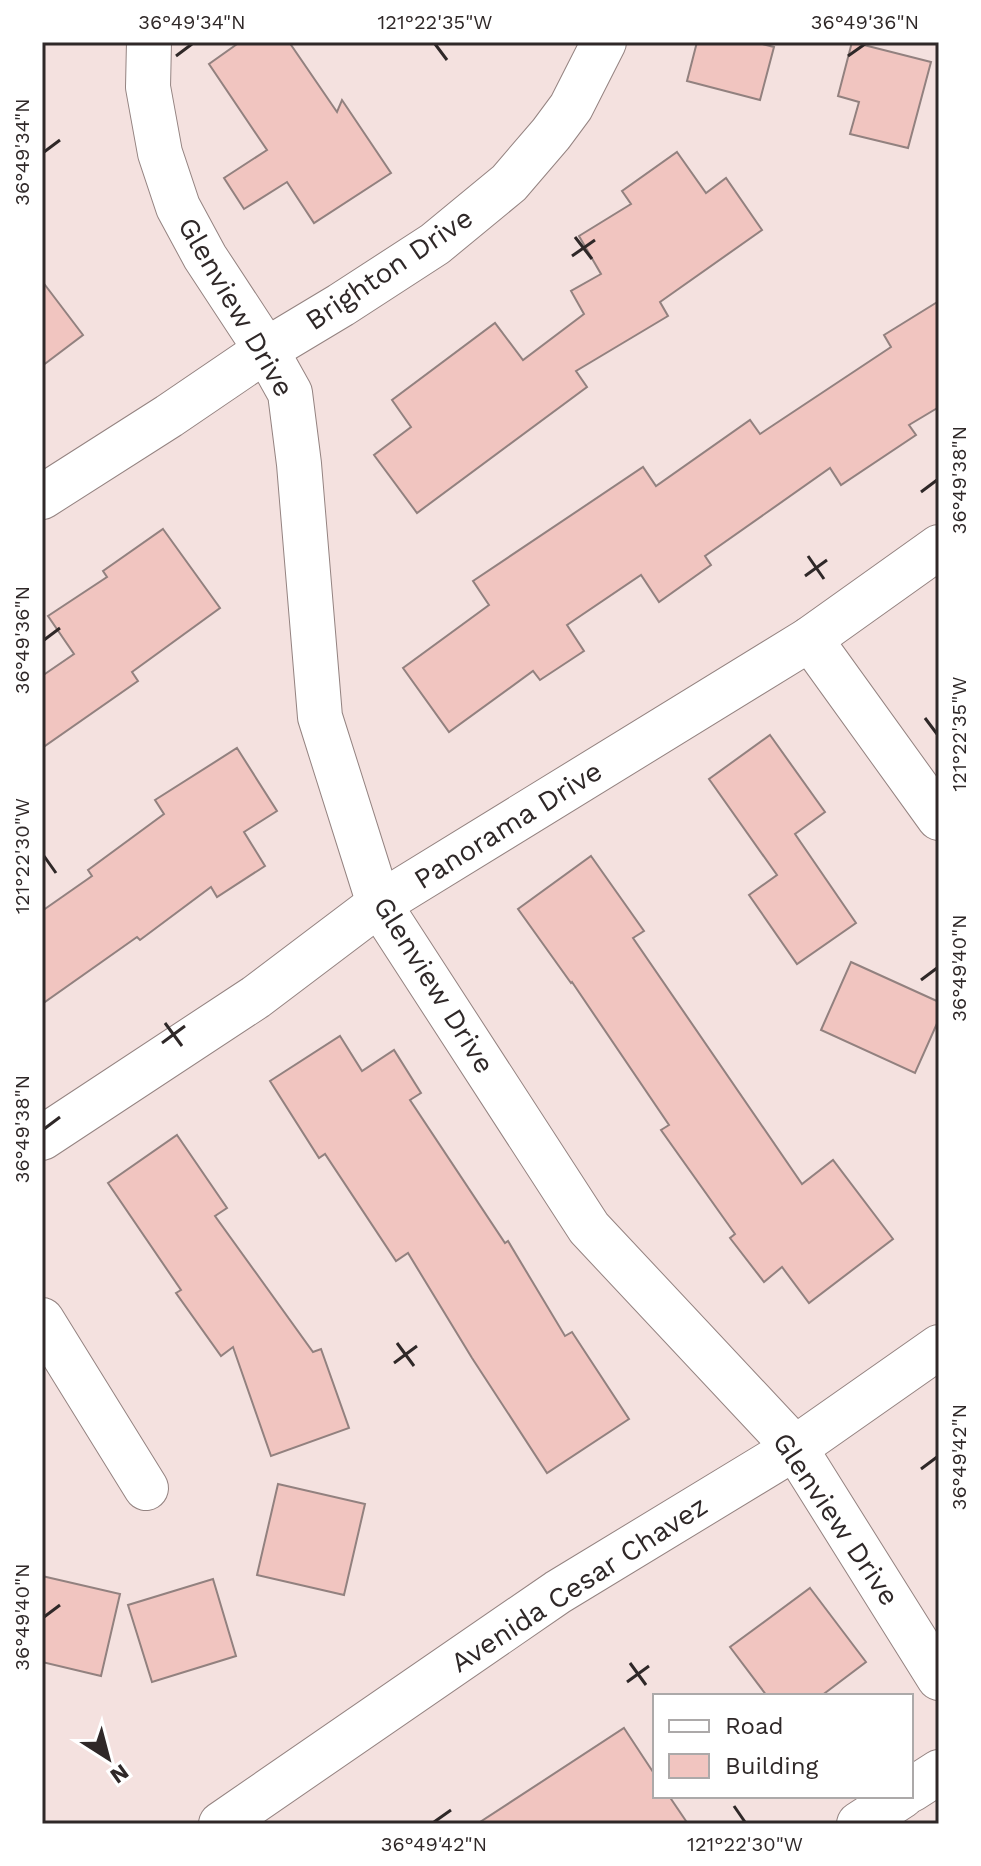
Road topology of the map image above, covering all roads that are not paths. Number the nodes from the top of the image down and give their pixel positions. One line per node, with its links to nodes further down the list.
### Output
1 (149, 42): 3 (street, Glenview Drive)
2 (604, 42): 3 (street, Brighton Drive)
3 (266, 350): 4 (street, Brighton Drive); 8 (street, Glenview Drive)
4 (42, 497)
5 (939, 547): 6 (street, Panorama Drive)
6 (810, 639): 7 (street); 8 (street, Panorama Drive)
7 (939, 818)
8 (379, 904): 9 (street, Panorama Drive); 12 (street, Glenview Drive)
9 (42, 1138)
10 (42, 1320): 13 (street)
11 (939, 1347): 12 (street, Avenida Cesar Chavez)
12 (795, 1448): 14 (street, Glenview Drive); 18 (street, Avenida Cesar Chavez)
13 (146, 1488)
14 (939, 1678)
15 (939, 1772): 16 (street)
16 (913, 1789)
17 (899, 1798): 19 (street)
18 (221, 1824)
19 (859, 1824)

